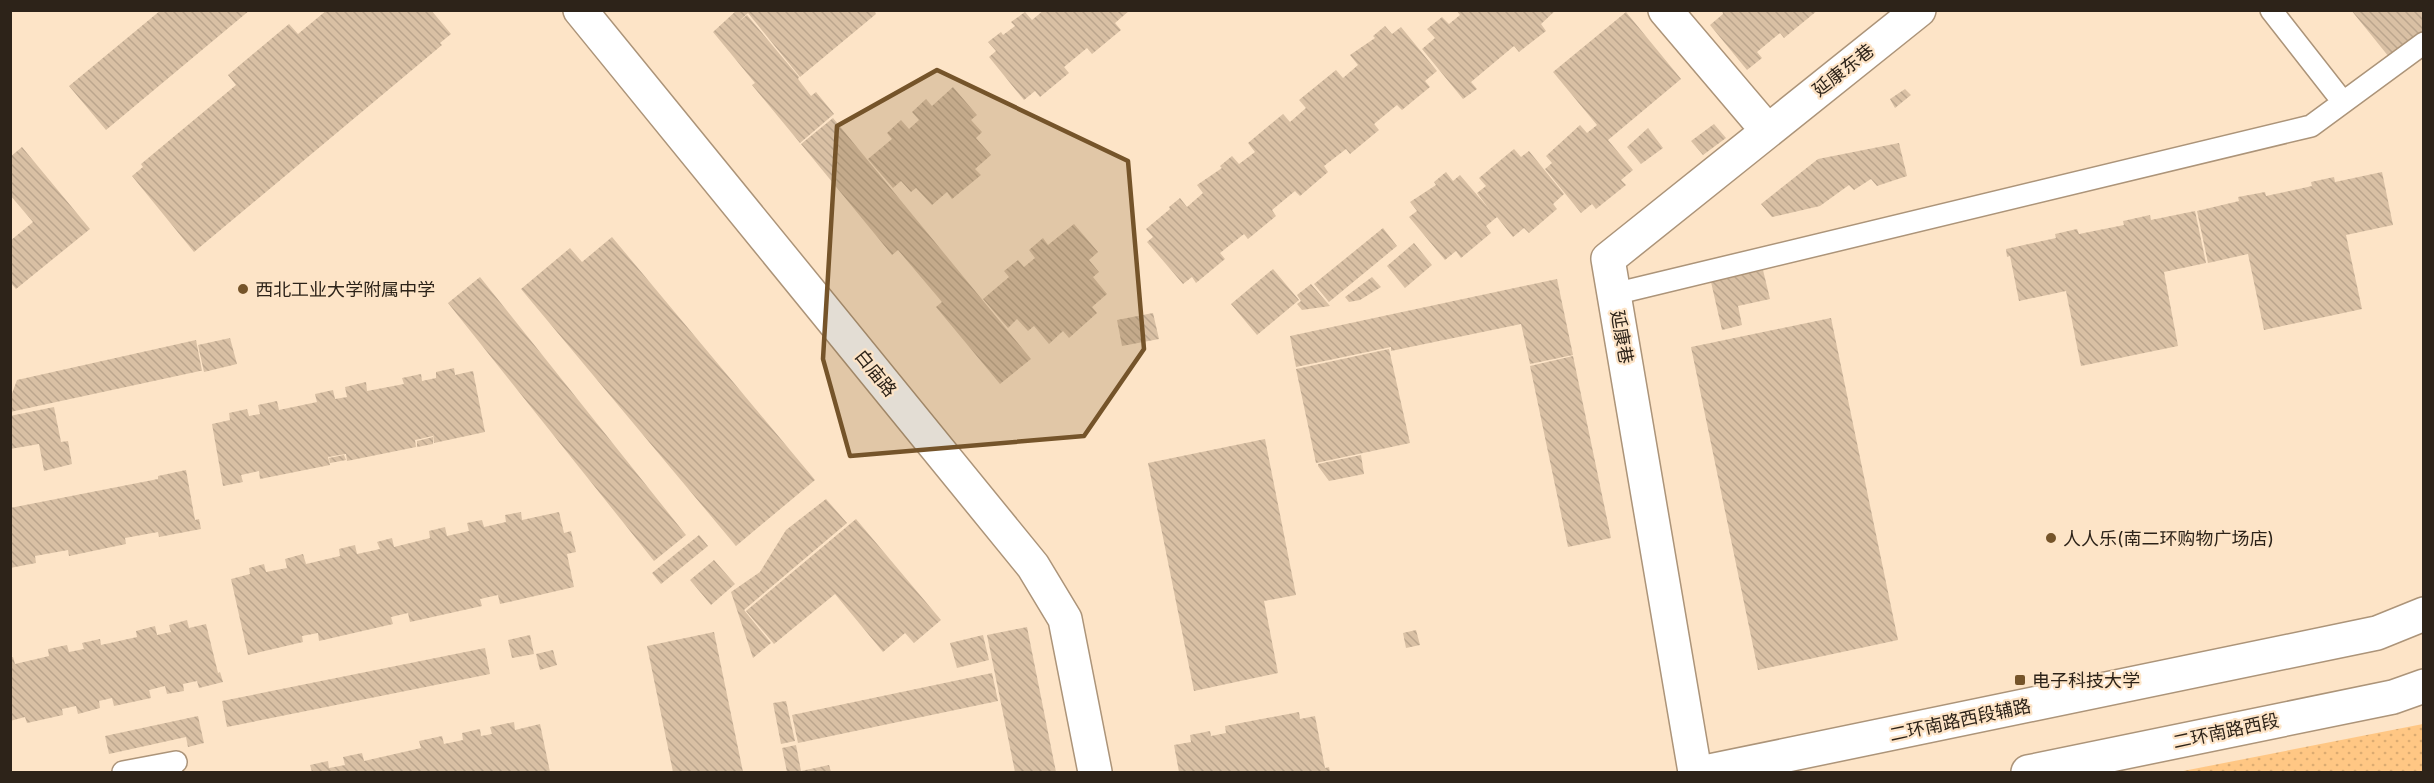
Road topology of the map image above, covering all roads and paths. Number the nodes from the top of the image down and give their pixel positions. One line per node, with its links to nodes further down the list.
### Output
1 (580, 10): 13 (main road, 白庙路)
2 (1665, 10): 7 (main road)
3 (1919, 10): 7 (main road, 延康东巷)
4 (2271, 10): 6 (lane)
5 (2424, 43): 6 (lane)
6 (2343, 102): 8 (lane)
7 (1767, 130): 8 (main road, 延康巷)
8 (1614, 294): 14 (main road, 延康巷)
9 (2424, 614): 15 (main road, 二环南路西段辅路)
10 (2424, 686): 16 (main road, 二环南路西段)
11 (176, 762): 12 (lane)
12 (123, 772)
13 (1095, 772)
14 (1695, 772)
15 (1705, 772)
16 (2028, 772)

